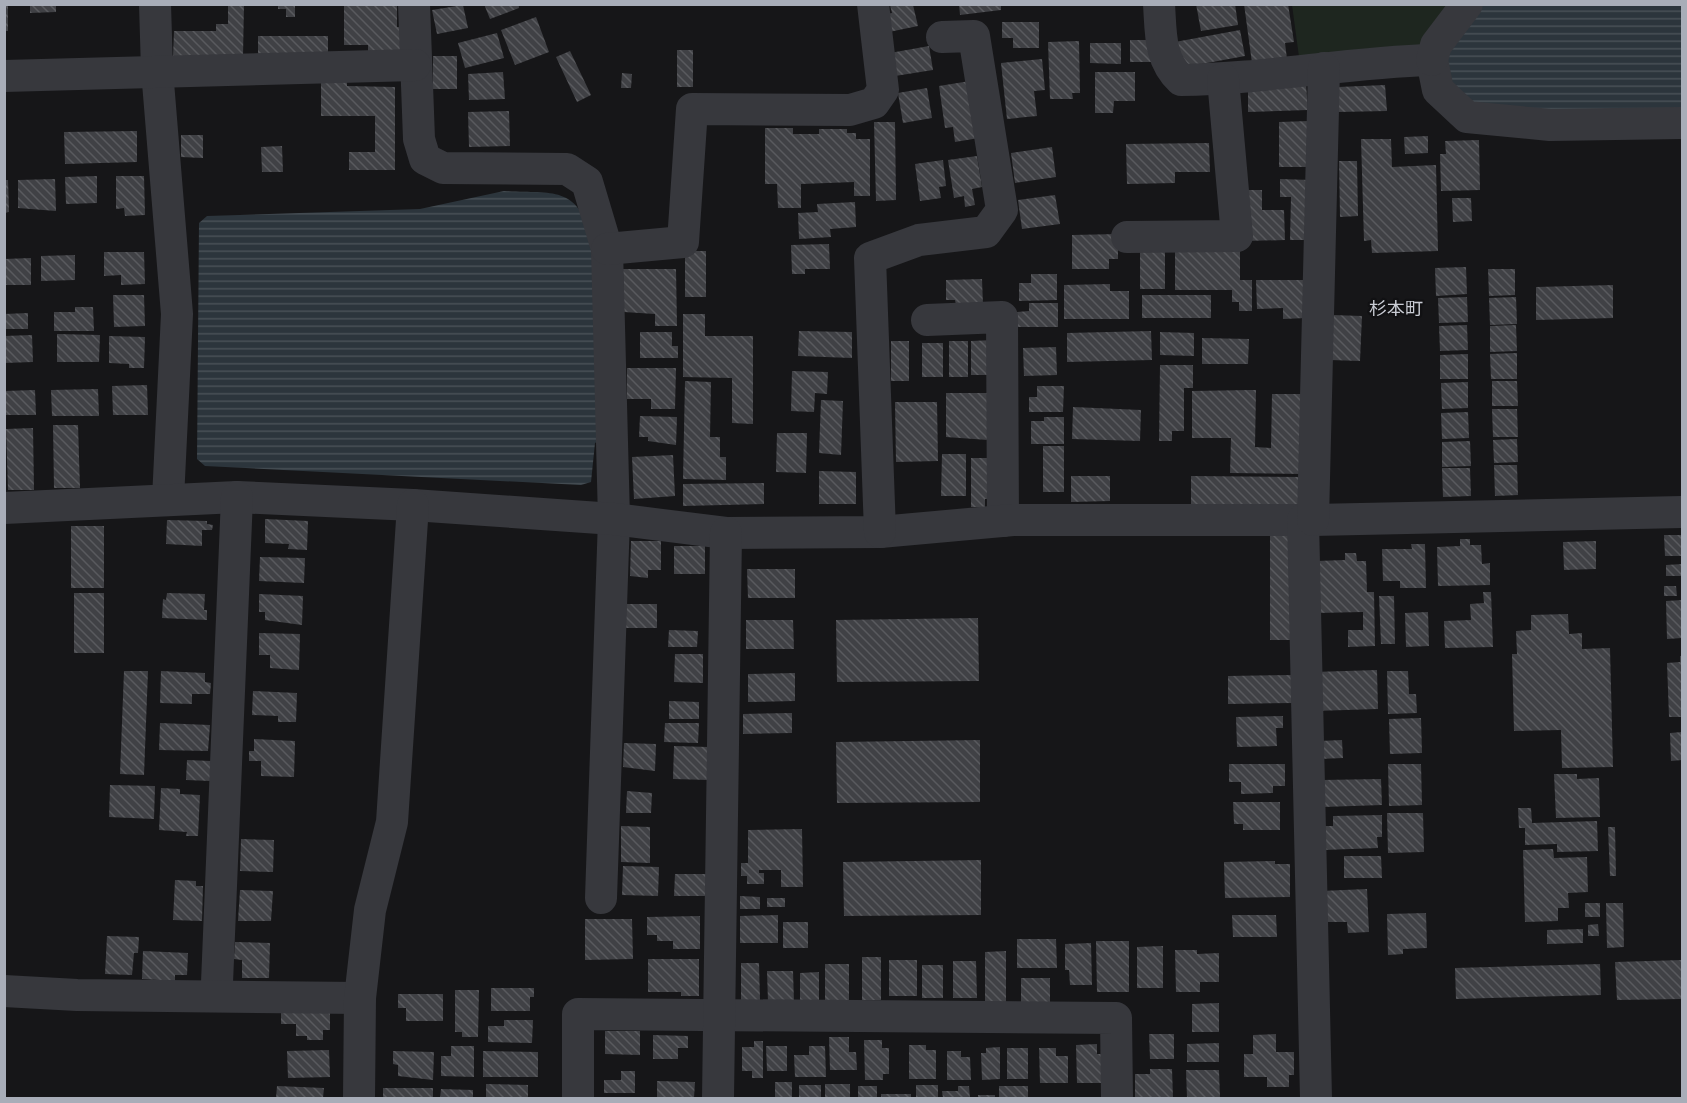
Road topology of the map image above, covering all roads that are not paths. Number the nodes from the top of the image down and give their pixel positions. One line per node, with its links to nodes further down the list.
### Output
1 (155, 4): 10 (street)
2 (414, 4): 8 (street)
3 (873, 4): 15 (street)
4 (1159, 4): 12 (street)
5 (1467, 4): 7 (street)
6 (942, 37): 25 (street)
7 (1432, 60): 9 (street); 13 (street)
8 (415, 65): 10 (street); 15 (street)
9 (1324, 68): 12 (street); 23 (street)
10 (157, 70): 11 (street); 18 (street)
11 (4, 75)
12 (1223, 79): 14 (street)
13 (1683, 123)
14 (1127, 237)
15 (607, 249): 22 (street)
16 (927, 320): 24 (street)
17 (237, 497): 18 (street); 19 (street); 28 (street)
18 (168, 499): 20 (street)
19 (413, 505): 22 (street); 30 (street)
20 (4, 508)
21 (1683, 512): 23 (street)
22 (614, 519): 26 (street); 27 (street)
23 (1308, 520): 24 (street); 36 (street)
24 (1003, 521): 25 (street)
25 (880, 532): 26 (street)
26 (726, 533): 31 (street)
27 (601, 898)
28 (217, 984)
29 (4, 990): 30 (street)
30 (360, 998): 32 (street)
31 (719, 1015): 33 (street); 34 (street); 35 (street)
32 (359, 1098)
33 (578, 1098)
34 (718, 1098)
35 (1117, 1098)
36 (1316, 1098)

